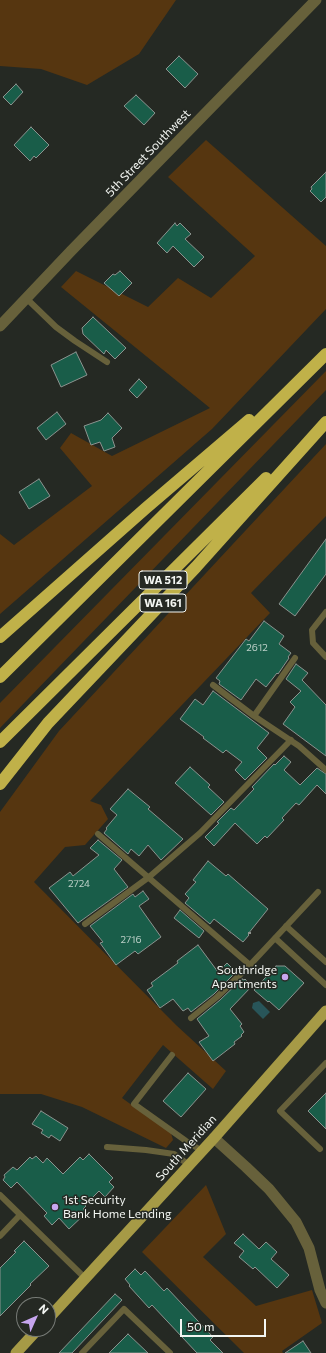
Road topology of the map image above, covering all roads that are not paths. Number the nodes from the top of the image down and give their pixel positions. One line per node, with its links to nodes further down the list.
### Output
1 (316, 0): 2 (street, 5th Street Southwest)
2 (26, 298): 3 (street, 5th Street Southwest); 5 (lane)
3 (0, 326)
4 (323, 358): 9 (highway); 12 (highway)
5 (107, 362)
6 (326, 419): 16 (highway, WA 512)
7 (326, 422): 18 (highway, WA 161)
8 (326, 612): 10 (lane)
9 (0, 637)
10 (326, 657)
11 (295, 658): 14 (lane)
12 (0, 677)
13 (212, 685): 14 (lane)
14 (254, 716): 15 (lane)
15 (291, 740): 17 (lane); 20 (lane)
16 (0, 742)
17 (326, 770)
18 (0, 784)
19 (98, 834): 20 (lane)
20 (149, 877): 22 (lane); 26 (lane)
21 (318, 892): 23 (lane)
22 (86, 924)
23 (286, 926): 24 (lane); 25 (lane)
24 (275, 938): 26 (lane); 27 (lane)
25 (326, 962)
26 (250, 965): 29 (lane)
27 (326, 985)
28 (326, 1011): 32 (main road, South Meridian)
29 (191, 1018)
30 (172, 1054): 35 (lane)
31 (326, 1063): 34 (lane)
32 (214, 1138): 35 (main road, South Meridian); 41 (street)
33 (107, 1147): 36 (lane)
34 (320, 1149)
35 (202, 1151): 36 (main road, South Meridian)
36 (189, 1165): 40 (main road, South Meridian)
37 (0, 1195): 38 (lane)
38 (20, 1215): 39 (lane); 40 (lane)
39 (0, 1236)
40 (85, 1278): 42 (main road, South Meridian)
41 (326, 1304)
42 (56, 1309)
43 (31, 1337): 44 (main road)
44 (16, 1353)
45 (82, 1353): 46 (lane)
46 (170, 1353)

